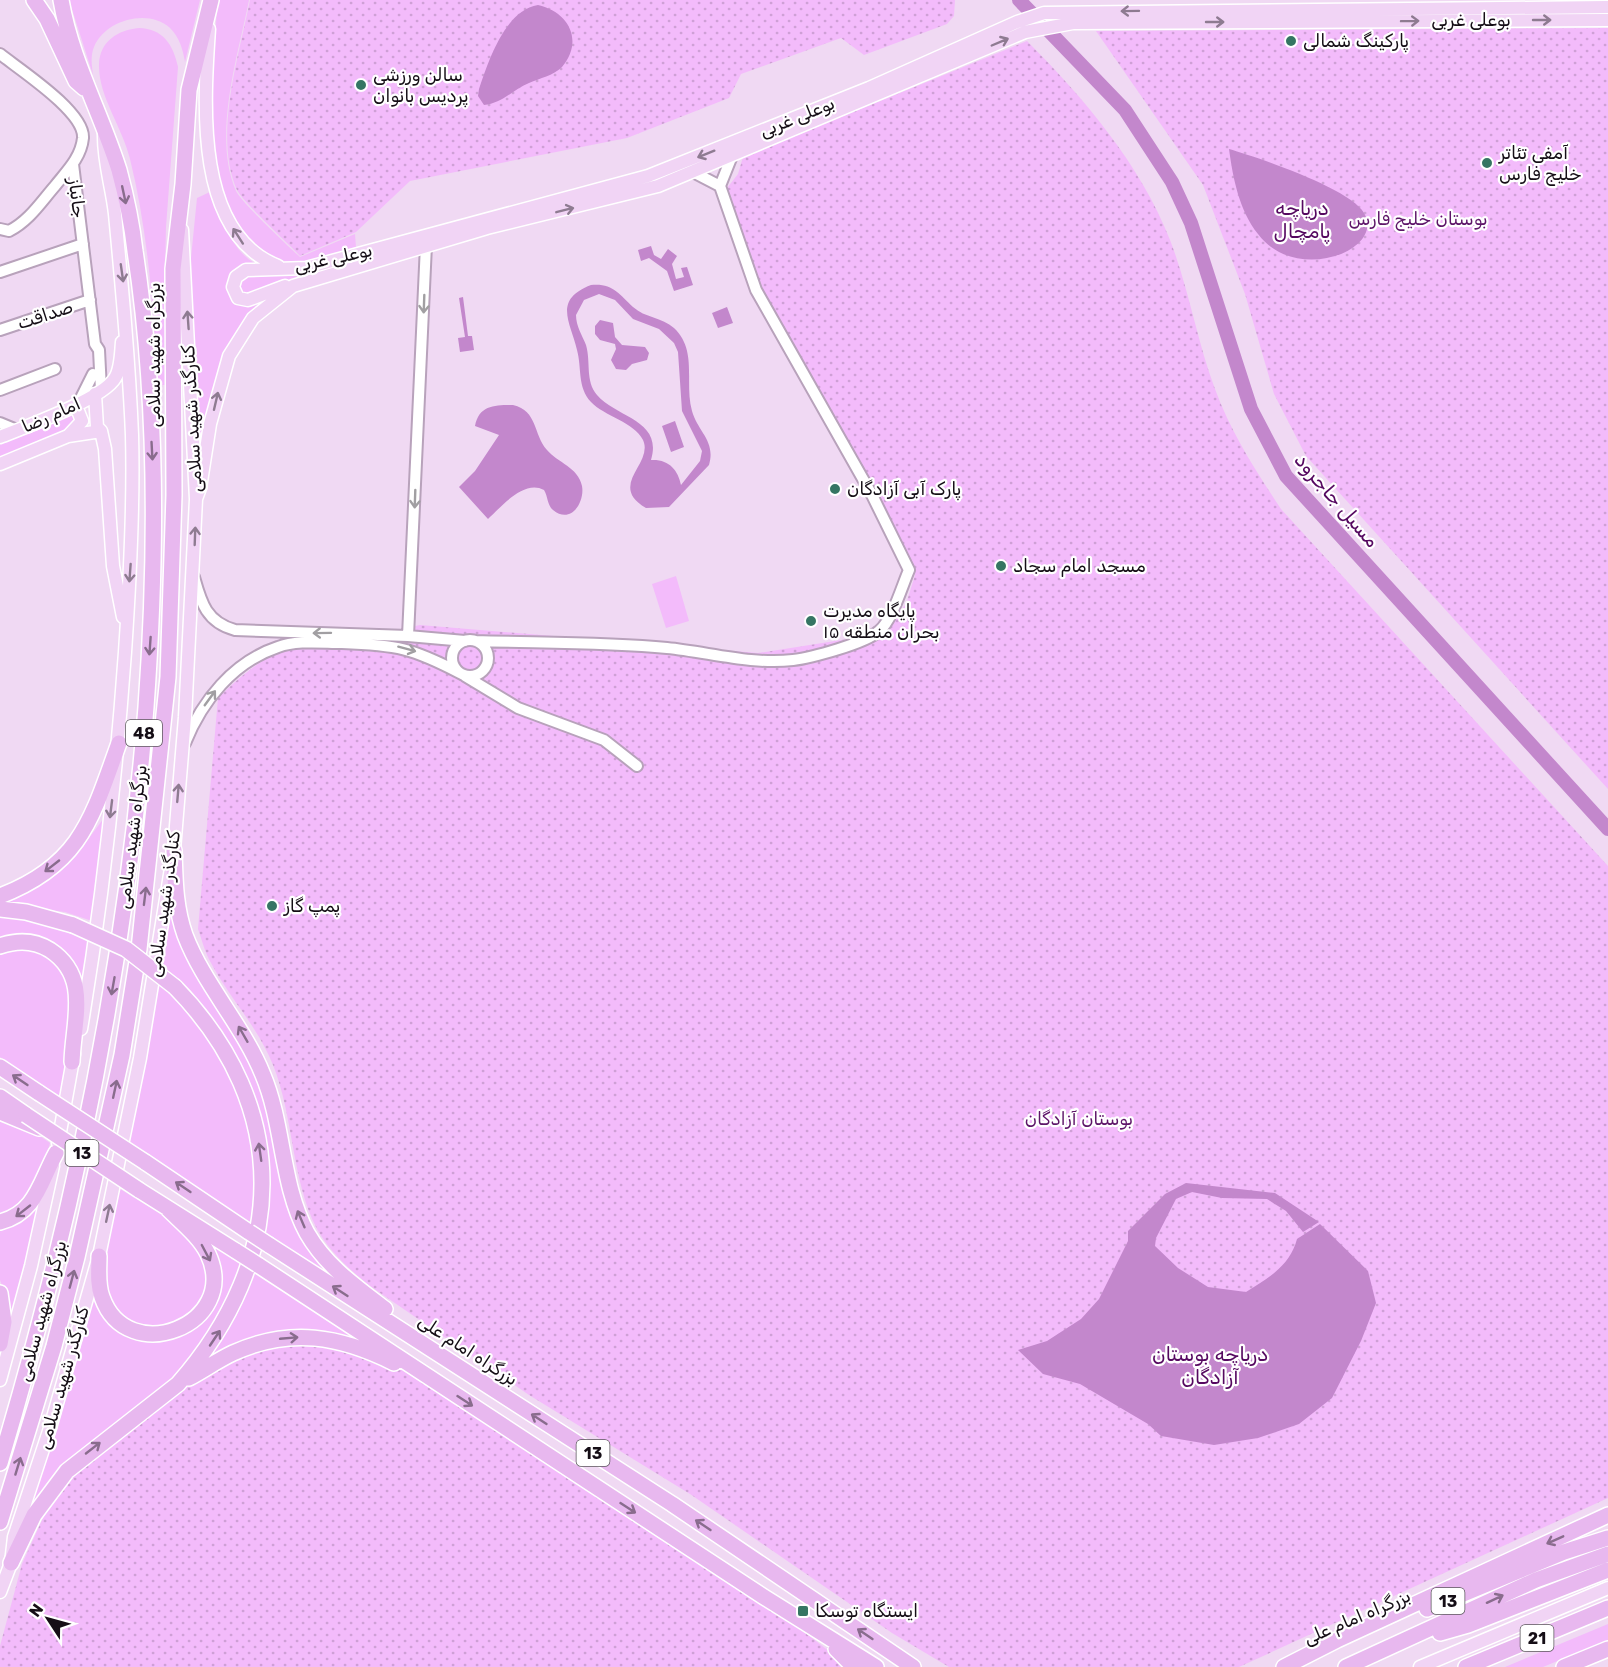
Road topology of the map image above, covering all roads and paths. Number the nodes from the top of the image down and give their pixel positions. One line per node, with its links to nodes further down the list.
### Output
1 (34, 0): 8 (highway)
2 (62, 0): 8 (highway, بزرگراه شهید سلامی / 48)
3 (211, 2): 14 (highway, بزرگراه شهید سلامی / 48); 18 (main road, بوعلی غربی, one-way to 3)
4 (1462, 4): 5 (main road, بوعلی غربی); 18 (main road, بوعلی غربی, one-way to 18)
5 (1608, 7)
6 (1608, 20): 10 (main road, بوعلی غربی, one-way to 6)
7 (0, 54): 11 (street, جانباز)
8 (88, 92): 9 (highway, بزرگراه شهید سلامی / 48)
9 (104, 132): 22 (main road, one-way to 22); 64 (highway, بزرگراه شهید سلامی / 48, one-way to 64)
10 (732, 156): 12 (main road, بوعلی غربی); 13 (street)
11 (73, 164): 15 (street); 16 (street, جانباز)
12 (693, 172): 13 (street); 17 (main road, بوعلی غربی, one-way to 12)
13 (720, 186): 40 (street)
14 (180, 197): 36 (main road, کنارگذر شهید سلامی, one-way to 14); 66 (highway, بزرگراه شهید سلامی / 48, one-way to 14)
15 (0, 229)
16 (83, 244): 19 (street); 21 (street, جانباز)
17 (426, 245): 20 (main road, بوعلی غربی); 39 (street, one-way to 39)
18 (285, 269): 20 (main road)
19 (0, 272)
20 (292, 286): 36 (main road, بوعلی غربی, one-way to 20)
21 (90, 300): 23 (street, صداقت); 25 (street, جانباز)
22 (126, 314): 26 (main road); 38 (main road, one-way to 38)
23 (0, 330)
24 (55, 369): 27 (street)
25 (97, 372): 26 (street); 28 (street, جانباز); 29 (street)
26 (116, 378): 28 (main road, امام رضا)
27 (0, 390)
28 (98, 392): 29 (main road, امام رضا); 32 (main road)
29 (75, 406): 31 (main road, امام رضا); 33 (main road)
30 (0, 423): 31 (street)
31 (17, 430): 34 (main road, امام رضا)
32 (101, 431): 33 (main road, امام رضا); 38 (main road)
33 (68, 436): 35 (main road, امام رضا)
34 (0, 437)
35 (0, 464)
36 (196, 499): 37 (main road, کنارگذر شهید سلامی, one-way to 36)
37 (193, 574): 39 (street, one-way to 37); 43 (main road, کنارگذر شهید سلامی)
38 (126, 632): 42 (main road)
39 (408, 636): 40 (street)
40 (470, 641): 41 (street); 41 (street)
41 (463, 675): 43 (street, one-way to 41); 44 (street)
42 (119, 743): 46 (highway, one-way to 46); 49 (main road, one-way to 49)
43 (182, 749): 45 (main road, کنارگذر شهید سلامی, one-way to 43)
44 (637, 766)
45 (174, 850): 57 (main road, کنارگذر شهید سلامی, one-way to 45); 60 (highway, one-way to 45)
46 (0, 897)
47 (0, 909): 63 (highway, one-way to 47, bridge)
48 (0, 946): 49 (highway)
49 (72, 1062): 54 (main road)
50 (0, 1067): 60 (highway, بزرگراه امام علی / 13, one-way to 50, bridge)
51 (0, 1097): 53 (highway, 13, bridge)
52 (0, 1112): 53 (highway)
53 (52, 1134): 55 (highway, 13, bridge)
54 (56, 1153): 56 (highway, one-way to 56); 61 (main road)
55 (168, 1209): 57 (highway, one-way to 57); 62 (highway, 13, bridge)
56 (0, 1222)
57 (99, 1256): 69 (main road, کنارگذر شهید سلامی)
58 (0, 1293): 59 (highway)
59 (0, 1344)
60 (448, 1360): 79 (highway, بزرگراه امام علی / 13, one-way to 60)
61 (0, 1380)
62 (434, 1381): 63 (highway, one-way to 62); 74 (highway, 13, one-way to 74)
63 (178, 1384): 69 (highway, one-way to 63)
64 (0, 1463)
65 (1608, 1514): 80 (highway, one-way to 80)
66 (0, 1522)
67 (1608, 1538): 80 (highway, بزرگراه امام علی / 13)
68 (1608, 1554): 75 (highway, 13, one-way to 68)
69 (11, 1563): 72 (main road, کنارگذر شهید سلامی)
70 (1608, 1570): 75 (highway)
71 (1608, 1587): 82 (main road)
72 (0, 1592)
73 (1608, 1608): 83 (highway, 21)
74 (822, 1633): 77 (highway); 78 (highway, 13)
75 (1391, 1647): 81 (highway, 13)
76 (1608, 1648): 84 (highway, 21)
77 (854, 1667)
78 (876, 1667)
79 (913, 1667)
80 (1286, 1667)
81 (1346, 1667)
82 (1420, 1667)
83 (1466, 1667)
84 (1564, 1667)

